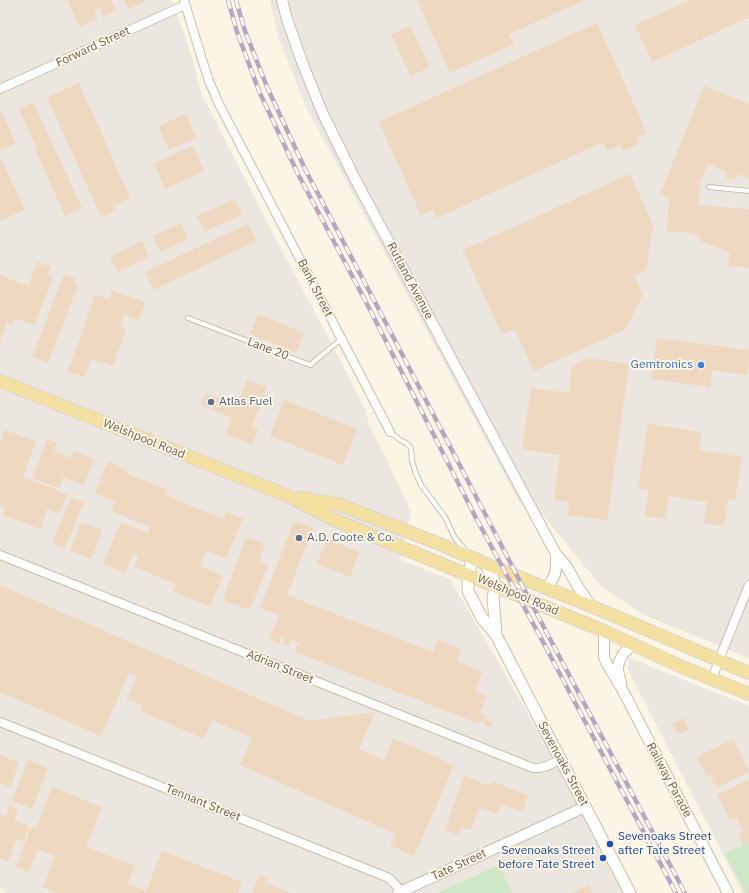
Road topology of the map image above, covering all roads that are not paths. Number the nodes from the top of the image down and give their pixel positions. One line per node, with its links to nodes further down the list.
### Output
1 (282, 0): 11 (street, Rutland Avenue)
2 (185, 2): 3 (street, Forward Street); 7 (street, Bank Street)
3 (0, 89)
4 (709, 187): 5 (lane)
5 (749, 191)
6 (188, 318): 7 (lane, Lane 20)
7 (341, 339): 9 (street, Bank Street)
8 (0, 381): 10 (main road, Welshpool Road)
9 (390, 432): 13 (lane, Bank Street)
10 (288, 496): 13 (main road, Welshpool Road); 15 (main road, Welshpool Road)
11 (556, 554): 18 (street); 19 (street, Rutland Avenue)
12 (0, 555): 29 (street, Adrian Street)
13 (473, 558): 14 (main road, Welshpool Road); 15 (main road, Sevenoaks Street)
14 (486, 564): 17 (main road); 18 (main road, Welshpool Road)
15 (468, 574): 17 (main road, Welshpool Road); 21 (main road, Sevenoaks Street)
16 (749, 585): 23 (street)
17 (496, 586): 20 (main road, Welshpool Road); 21 (main road, Sevenoaks Street)
18 (545, 587): 19 (main road, Welshpool Road)
19 (591, 606): 23 (main road, Welshpool Road)
20 (604, 631): 22 (main road, Welshpool Road); 26 (street, Railway Parade)
21 (496, 635): 29 (main road, Sevenoaks Street)
22 (633, 644): 25 (main road, Welshpool Road); 26 (street, Railway Parade)
23 (719, 660): 24 (main road, Welshpool Road); 25 (street)
24 (749, 673)
25 (712, 679): 27 (main road, Welshpool Road)
26 (622, 689): 33 (street, Railway Parade)
27 (749, 694)
28 (0, 722): 31 (street, Tennant Street)
29 (560, 760): 30 (main road, Sevenoaks Street)
30 (585, 807): 31 (street, Tate Street); 32 (main road, Sevenoaks Street)
31 (401, 892)
32 (630, 893)
33 (728, 893)

